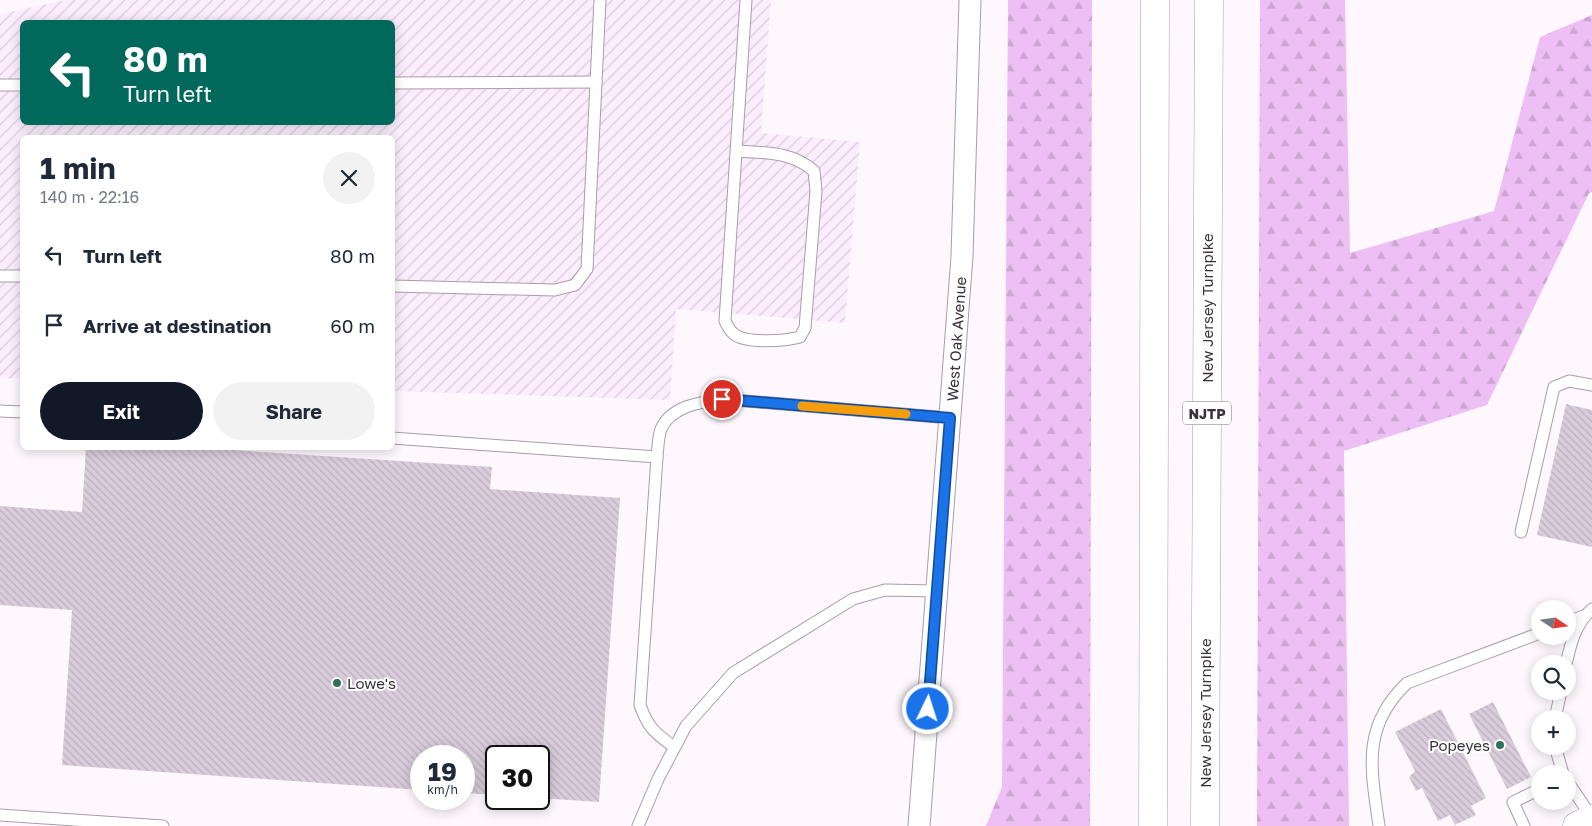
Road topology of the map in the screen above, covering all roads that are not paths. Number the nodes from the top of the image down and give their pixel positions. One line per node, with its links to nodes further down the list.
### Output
1 (600, 0): 6 (lane)
2 (746, 0): 10 (lane)
3 (970, 0): 17 (street, West Oak Avenue)
4 (1155, 0): 34 (highway)
5 (1209, 0): 35 (highway, New Jersey Turnpike / NJTP)
6 (596, 82): 7 (lane); 13 (lane)
7 (395, 83)
8 (0, 85): 9 (lane)
9 (20, 85)
10 (736, 151): 10 (lane)
11 (0, 276): 12 (lane)
12 (20, 276)
13 (395, 286)
14 (1592, 385): 20 (lane)
15 (0, 411): 16 (lane)
16 (20, 412)
17 (950, 418): 19 (lane); 21 (street, West Oak Avenue)
18 (395, 438): 19 (lane)
19 (657, 457): 26 (lane)
20 (1521, 532)
21 (937, 591): 26 (lane); 33 (street, West Oak Avenue)
22 (1589, 612): 23 (lane); 25 (lane)
23 (1576, 618)
24 (1531, 636): 36 (lane)
25 (1568, 655)
26 (674, 747): 32 (lane)
27 (1531, 793): 37 (lane)
28 (1576, 794): 30 (lane)
29 (0, 815): 31 (lane)
30 (1592, 819): 38 (highway)
31 (163, 826)
32 (638, 826)
33 (919, 826)
34 (1153, 826)
35 (1205, 826)
36 (1379, 826)
37 (1524, 826)
38 (1577, 826)

